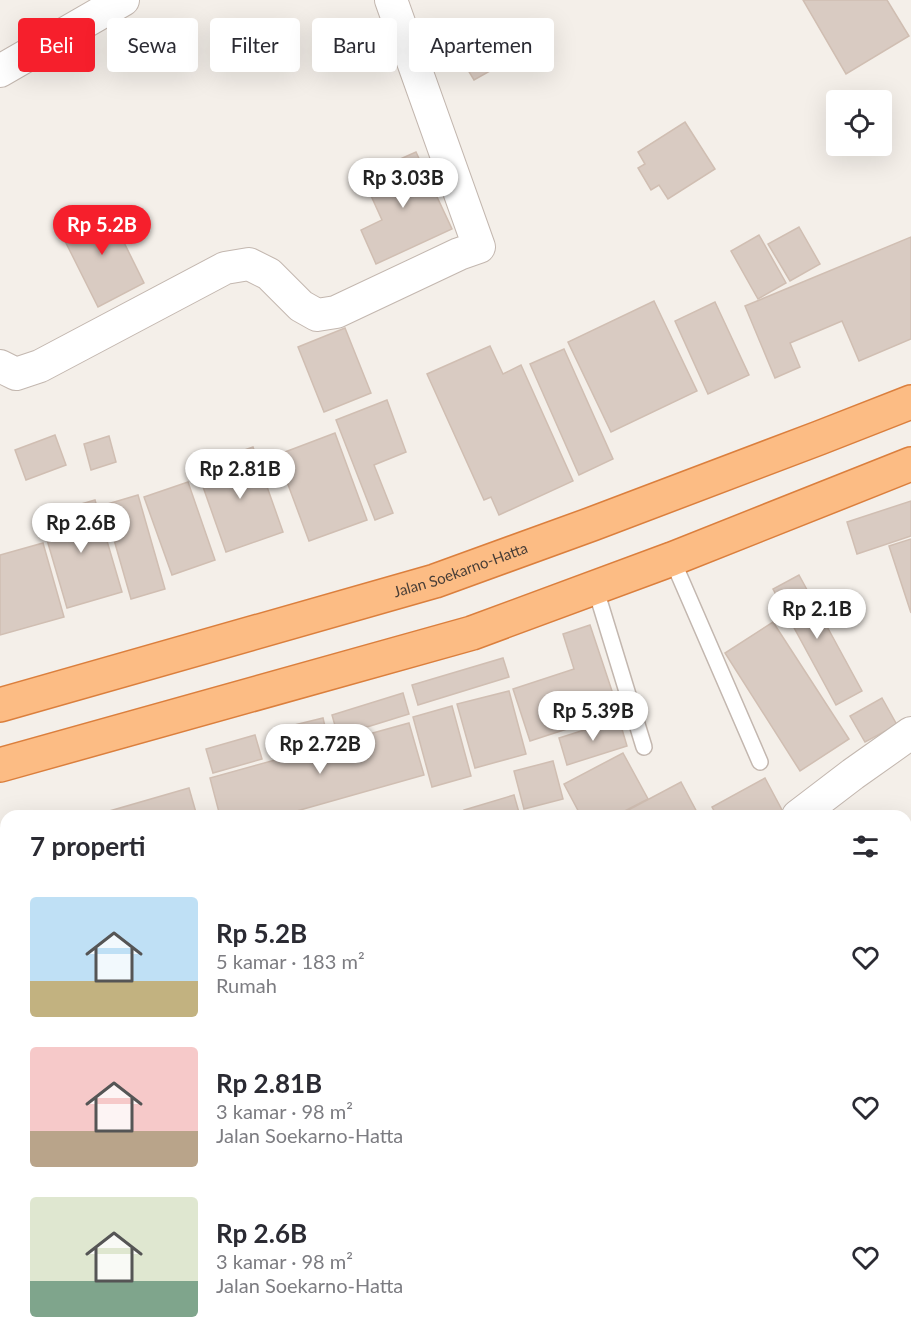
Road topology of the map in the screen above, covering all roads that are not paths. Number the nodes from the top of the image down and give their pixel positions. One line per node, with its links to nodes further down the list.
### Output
1 (123, 0): 3 (street)
2 (391, 0): 4 (street)
3 (0, 71)
4 (0, 366)
5 (911, 402): 9 (highway, Jalan Soekarno-Hatta)
6 (911, 464): 7 (highway)
7 (672, 559): 8 (highway); 12 (lane)
8 (595, 587): 11 (lane); 13 (highway)
9 (0, 705)
10 (911, 733): 14 (street)
11 (644, 747)
12 (760, 762)
13 (0, 765)
14 (806, 810)

